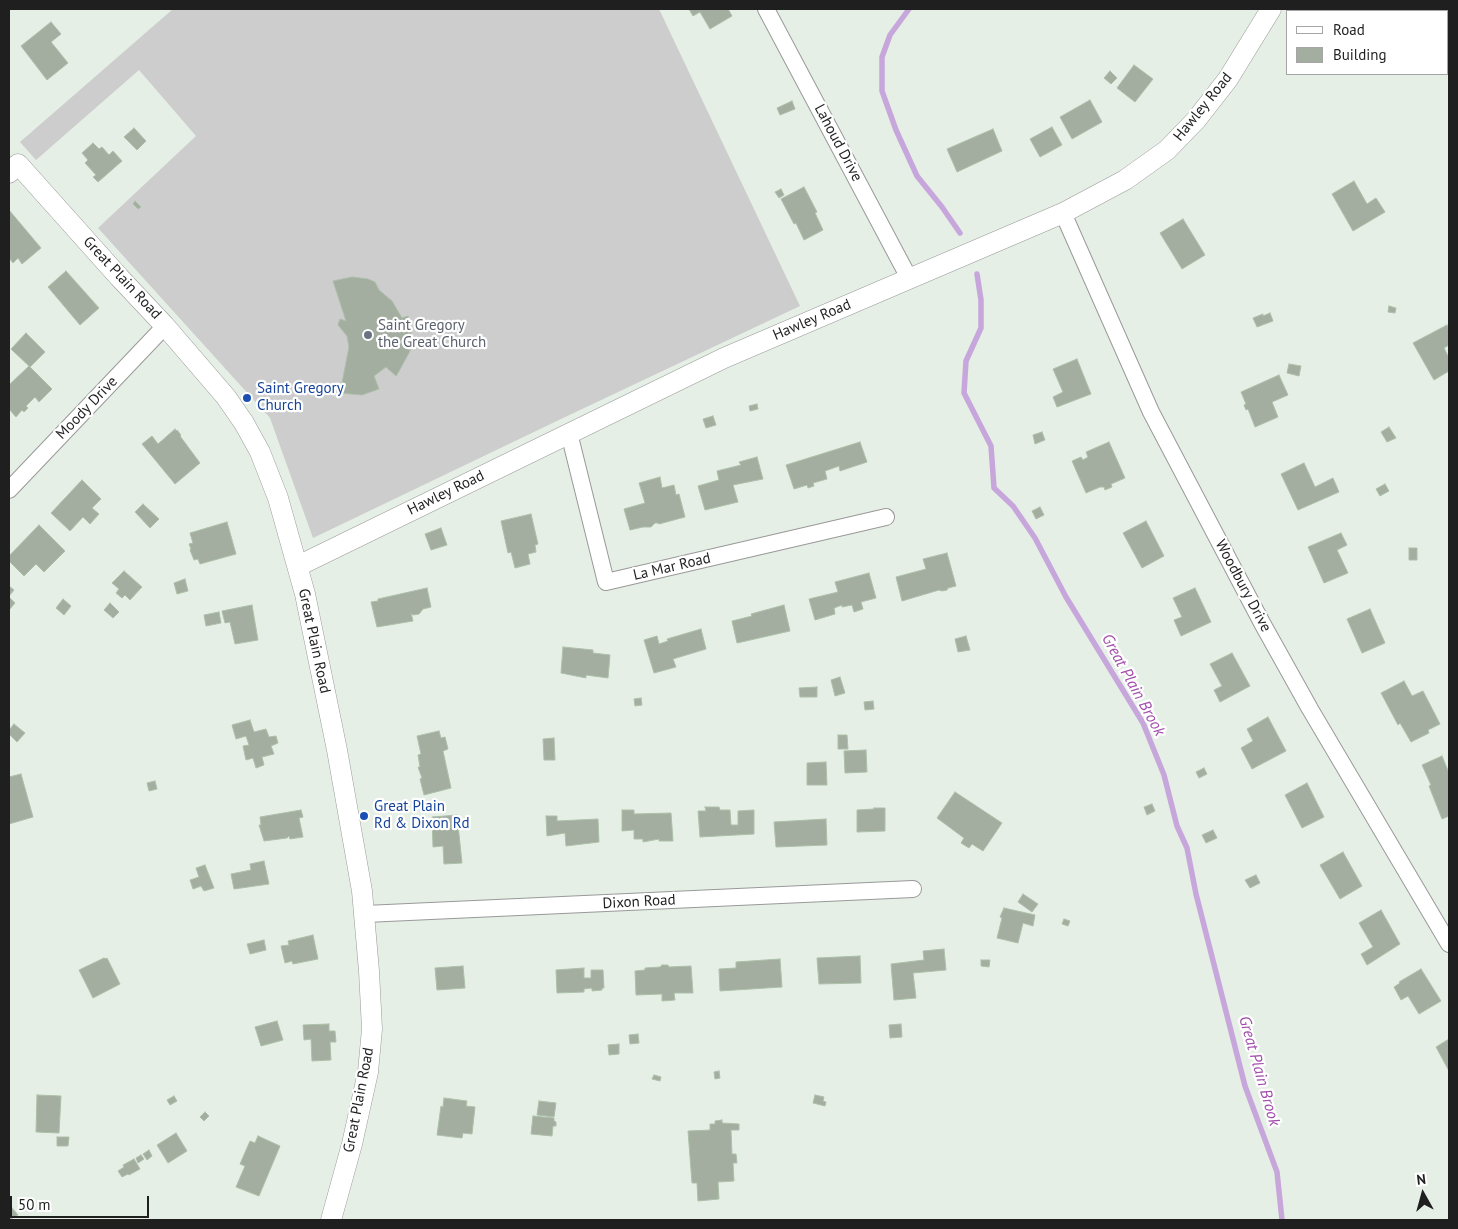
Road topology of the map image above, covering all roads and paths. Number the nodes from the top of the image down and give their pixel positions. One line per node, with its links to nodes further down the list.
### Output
1 (766, 9): 5 (street, Lahoud Drive)
2 (1271, 9): 4 (street, Hawley Road)
3 (12, 163): 6 (street, Great Plain Road)
4 (1063, 213): 5 (street, Hawley Road); 13 (street, Woodbury Drive)
5 (909, 278): 7 (street, Hawley Road)
6 (165, 326): 8 (street, Moody Drive); 10 (street, Great Plain Road)
7 (569, 433): 9 (street, La Mar Road); 10 (street, Hawley Road)
8 (9, 490)
9 (886, 517)
10 (298, 566): 12 (street, Great Plain Road)
11 (912, 889): 12 (street, Dixon Road)
12 (365, 914): 14 (street, Great Plain Road)
13 (1449, 944)
14 (331, 1220)

